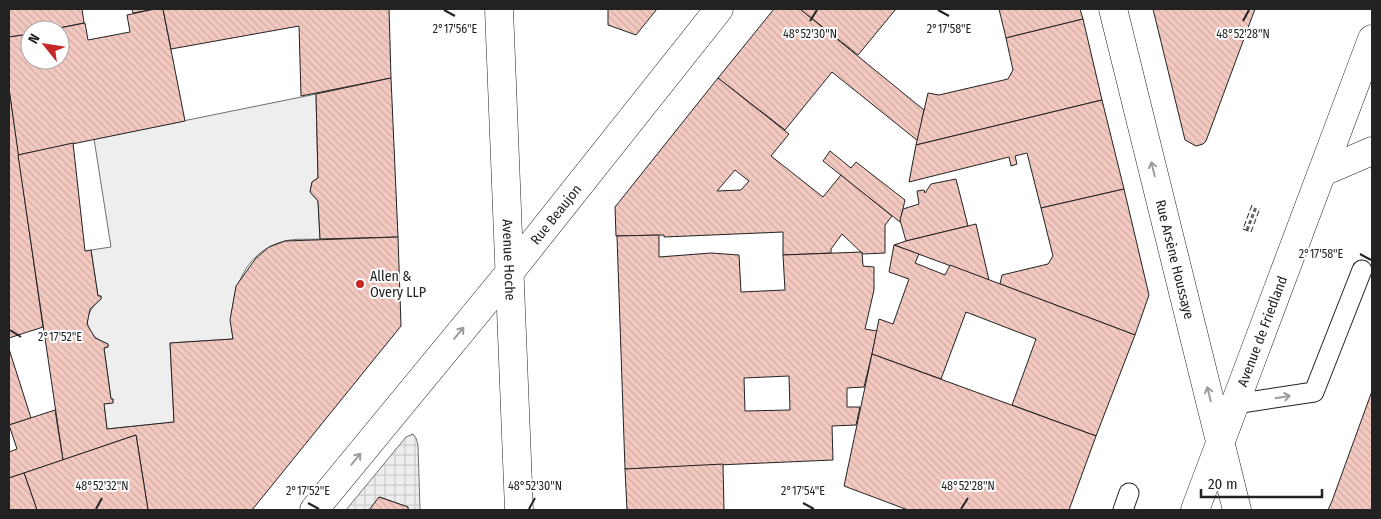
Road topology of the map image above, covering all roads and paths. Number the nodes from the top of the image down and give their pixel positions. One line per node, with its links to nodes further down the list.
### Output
1 (499, 9): 10 (street, Avenue Hoche)
2 (719, 9): 10 (street, Rue Beaujon)
3 (1113, 9): 12 (street, Rue Arsène Houssaye, one-way to 3)
4 (1372, 39): 6 (street, Avenue de Friedland)
5 (1372, 152): 6 (street)
6 (1323, 172): 11 (street, Avenue de Friedland)
7 (1256, 207): 8 (path)
8 (1247, 230)
9 (1362, 270): 11 (lane, one-way to 9)
10 (510, 272): 13 (street, Rue Beaujon, one-way to 10); 14 (street, Avenue Hoche)
11 (1235, 404): 12 (street, Avenue de Friedland)
12 (1220, 442): 15 (street, Avenue de Friedland); 16 (street, Rue Arsène Houssaye)
13 (314, 510)
14 (519, 510)
15 (1195, 510)
16 (1237, 510)

